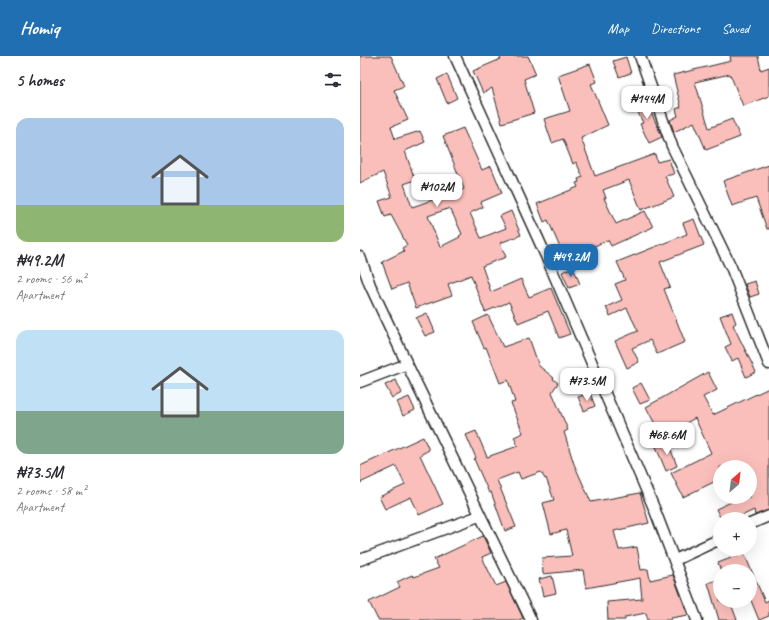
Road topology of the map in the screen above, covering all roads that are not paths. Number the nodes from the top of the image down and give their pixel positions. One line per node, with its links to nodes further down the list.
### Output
1 (455, 56): 12 (street)
2 (640, 56): 5 (street)
3 (360, 257): 4 (street)
4 (407, 364): 6 (street); 7 (street)
5 (769, 364)
6 (360, 382)
7 (479, 516): 11 (street); 13 (street)
8 (769, 516): 9 (street)
9 (757, 521)
10 (713, 542): 12 (street)
11 (360, 560)
12 (675, 560): 14 (street)
13 (531, 620)
14 (697, 620)

